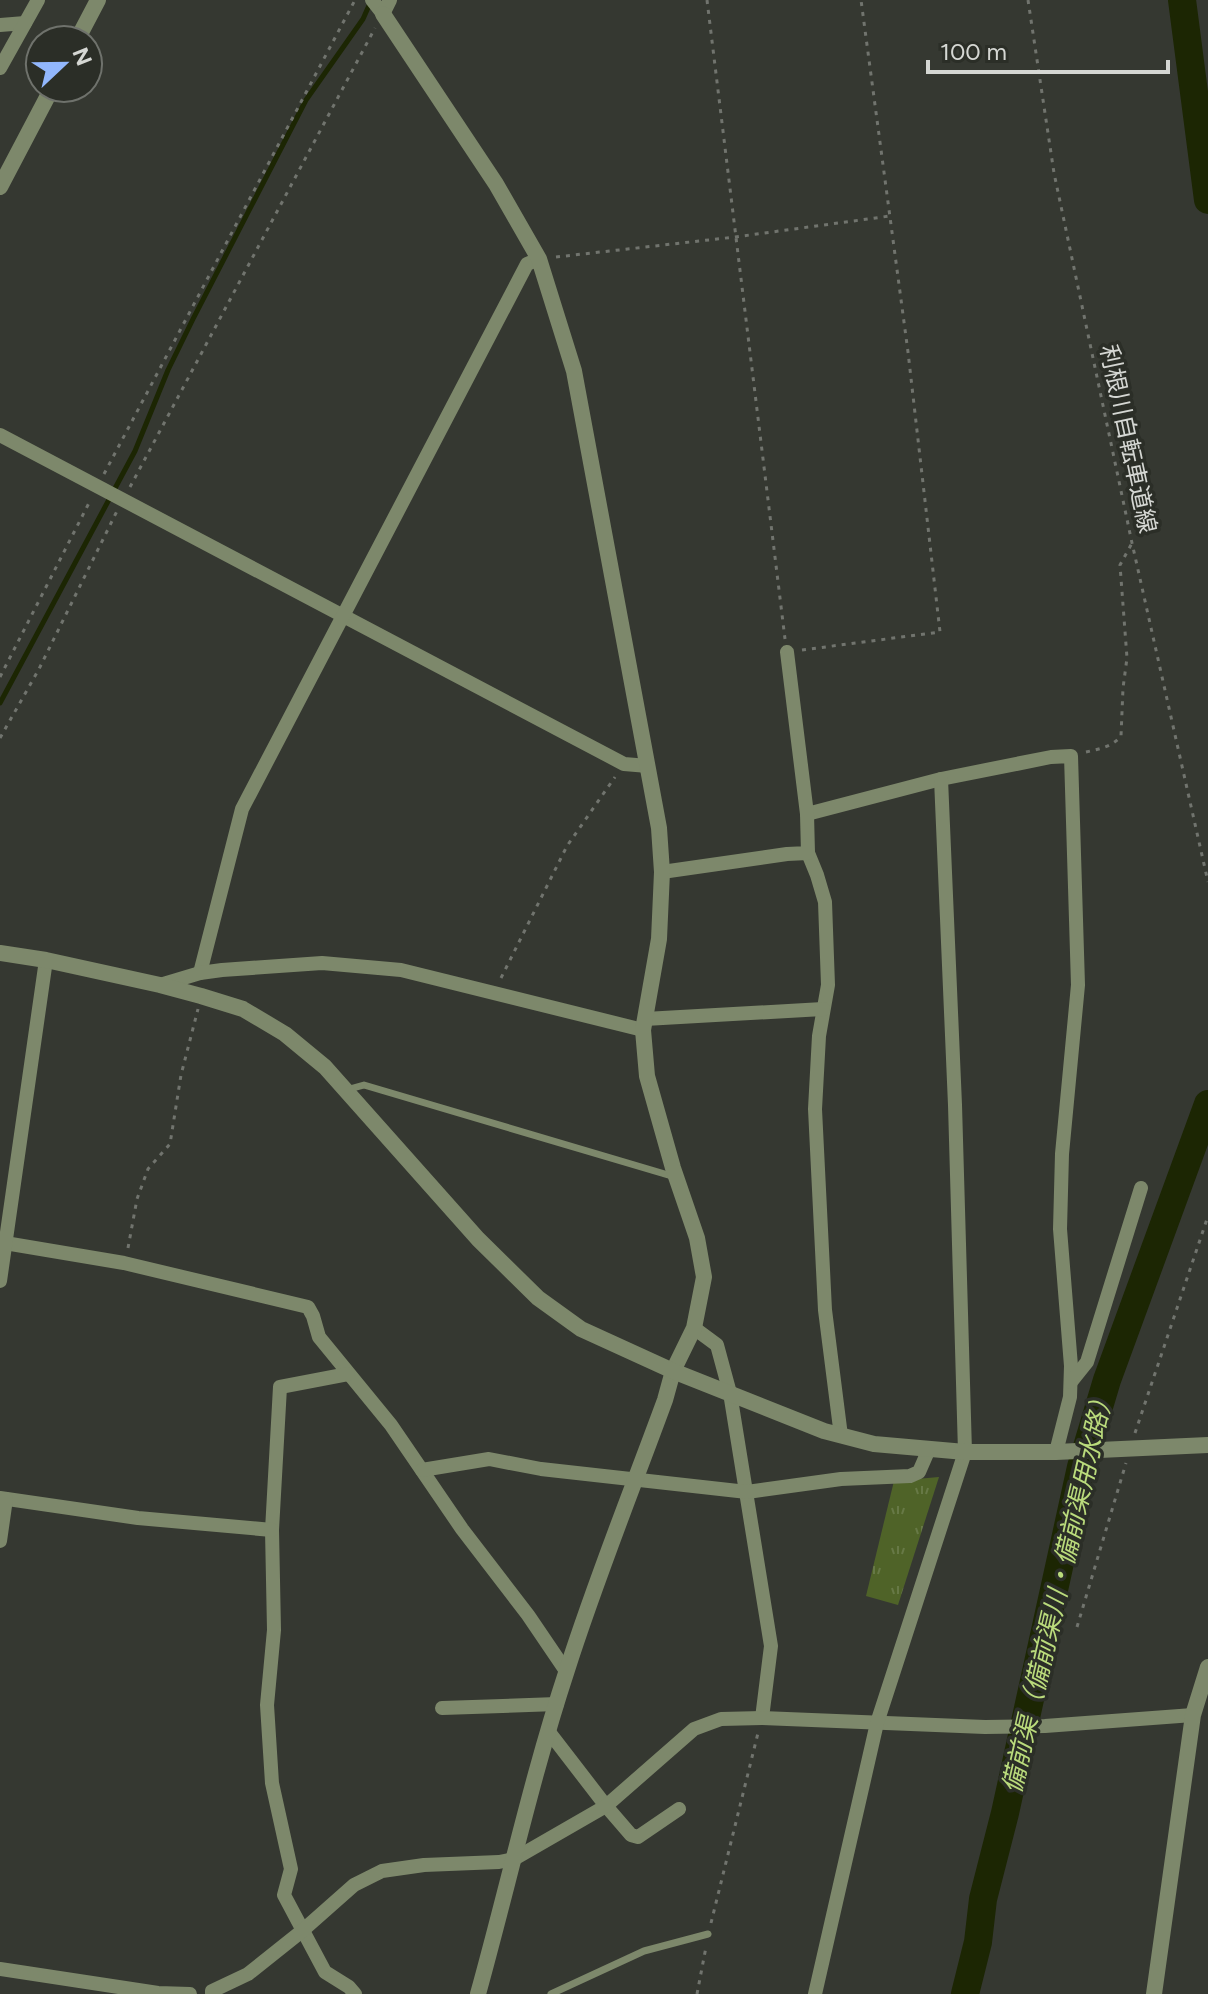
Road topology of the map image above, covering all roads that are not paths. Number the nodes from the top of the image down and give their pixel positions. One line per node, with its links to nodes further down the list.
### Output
1 (38, 0): 5 (street)
2 (98, 0): 6 (street)
3 (372, 0): 4 (street)
4 (386, 7): 11 (street)
5 (25, 23): 7 (street); 8 (street)
6 (85, 24)
7 (0, 25)
8 (0, 68)
9 (44, 104): 10 (street)
10 (0, 187)
11 (539, 259): 13 (street); 15 (street)
12 (0, 435): 13 (street)
13 (344, 616): 15 (street); 22 (street)
14 (787, 652): 17 (street)
15 (648, 766): 19 (street)
16 (941, 779): 17 (street); 34 (street); 39 (street)
17 (807, 814): 18 (street)
18 (808, 853): 19 (street); 24 (street)
19 (662, 872): 25 (street)
20 (0, 953): 21 (street)
21 (46, 960): 23 (street); 29 (street)
22 (200, 973): 23 (street); 25 (street)
23 (160, 985): 26 (street)
24 (823, 1009): 25 (street); 36 (street)
25 (644, 1024): 27 (street)
26 (346, 1090): 27 (lane); 32 (street)
27 (677, 1178): 31 (street)
28 (1141, 1188): 34 (street)
29 (5, 1243): 30 (street); 33 (street)
30 (0, 1281)
31 (694, 1328): 32 (street); 35 (street)
32 (673, 1371): 35 (street); 42 (street)
33 (348, 1374): 41 (street); 45 (street)
34 (1071, 1382): 40 (street)
35 (730, 1393): 36 (street); 43 (street)
36 (841, 1436): 38 (street)
37 (1208, 1445): 40 (street)
38 (929, 1449): 39 (street); 43 (street)
39 (965, 1452): 40 (street); 53 (street)
40 (1056, 1452)
41 (422, 1470): 42 (street); 48 (street)
42 (636, 1480): 43 (street); 48 (street)
43 (747, 1492): 52 (street)
44 (3, 1498): 45 (street); 46 (street)
45 (272, 1530): 58 (street)
46 (0, 1541)
47 (1208, 1667): 51 (street)
48 (566, 1671): 49 (street)
49 (557, 1704): 50 (street); 54 (street)
50 (442, 1708)
51 (1193, 1715): 53 (street); 67 (street)
52 (762, 1718): 53 (street); 55 (street)
53 (877, 1723): 66 (street)
54 (549, 1732): 55 (street); 57 (street)
55 (606, 1806): 56 (street); 57 (street)
56 (679, 1809)
57 (514, 1859): 58 (street); 64 (street)
58 (302, 1931): 61 (street); 63 (street)
59 (708, 1934): 65 (lane)
60 (0, 1969): 62 (street)
61 (208, 1993)
62 (190, 1994)
63 (355, 1994)
64 (478, 1994)
65 (551, 1994)
66 (815, 1994)
67 (1154, 1994)

